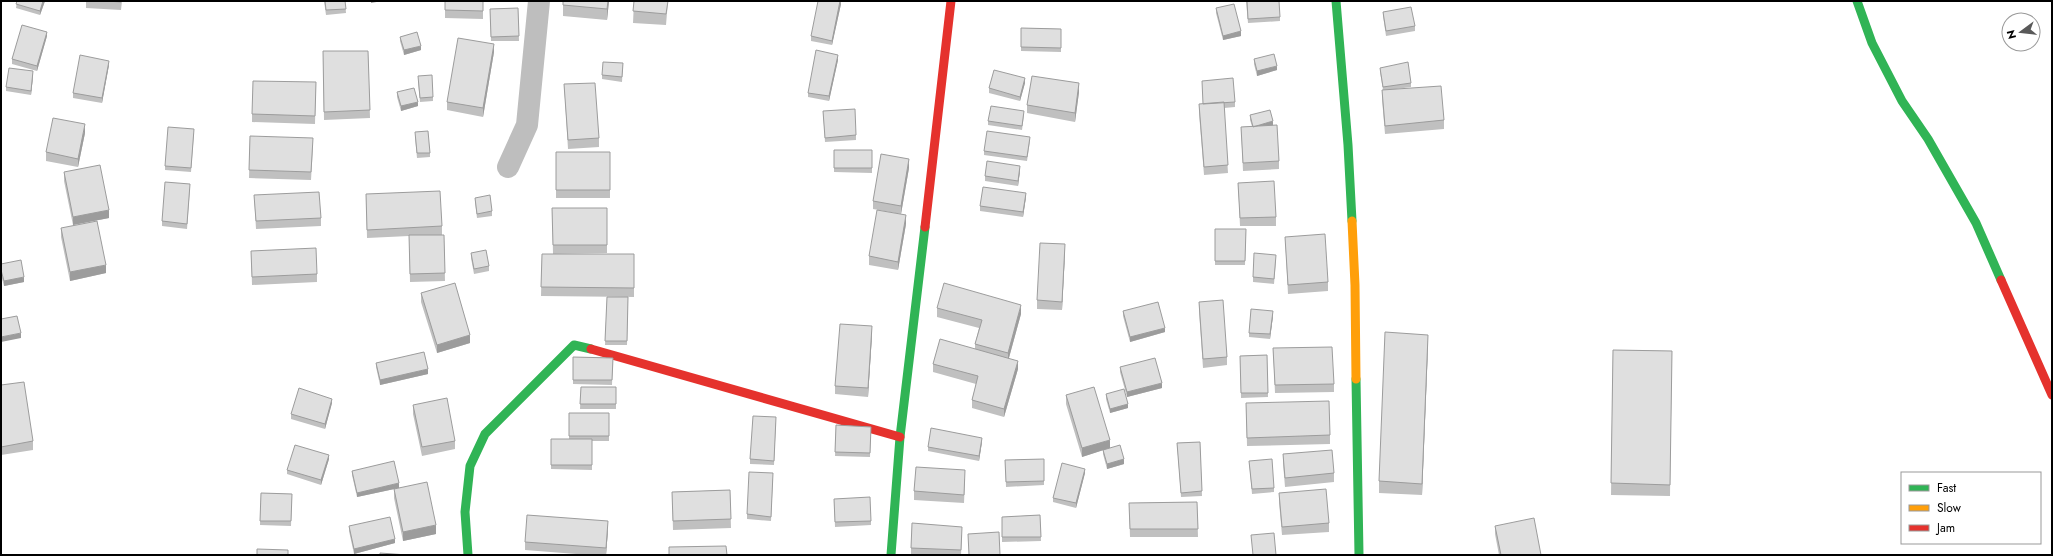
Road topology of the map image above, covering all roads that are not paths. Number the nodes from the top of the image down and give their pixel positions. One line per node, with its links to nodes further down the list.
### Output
1 (540, 1): 5 (street)
2 (951, 1): 7 (street)
3 (1336, 1): 10 (street)
4 (1857, 1): 6 (street)
5 (508, 167)
6 (2052, 395)
7 (900, 437): 8 (street); 9 (street)
8 (468, 555)
9 (891, 555)
10 (1359, 555)

